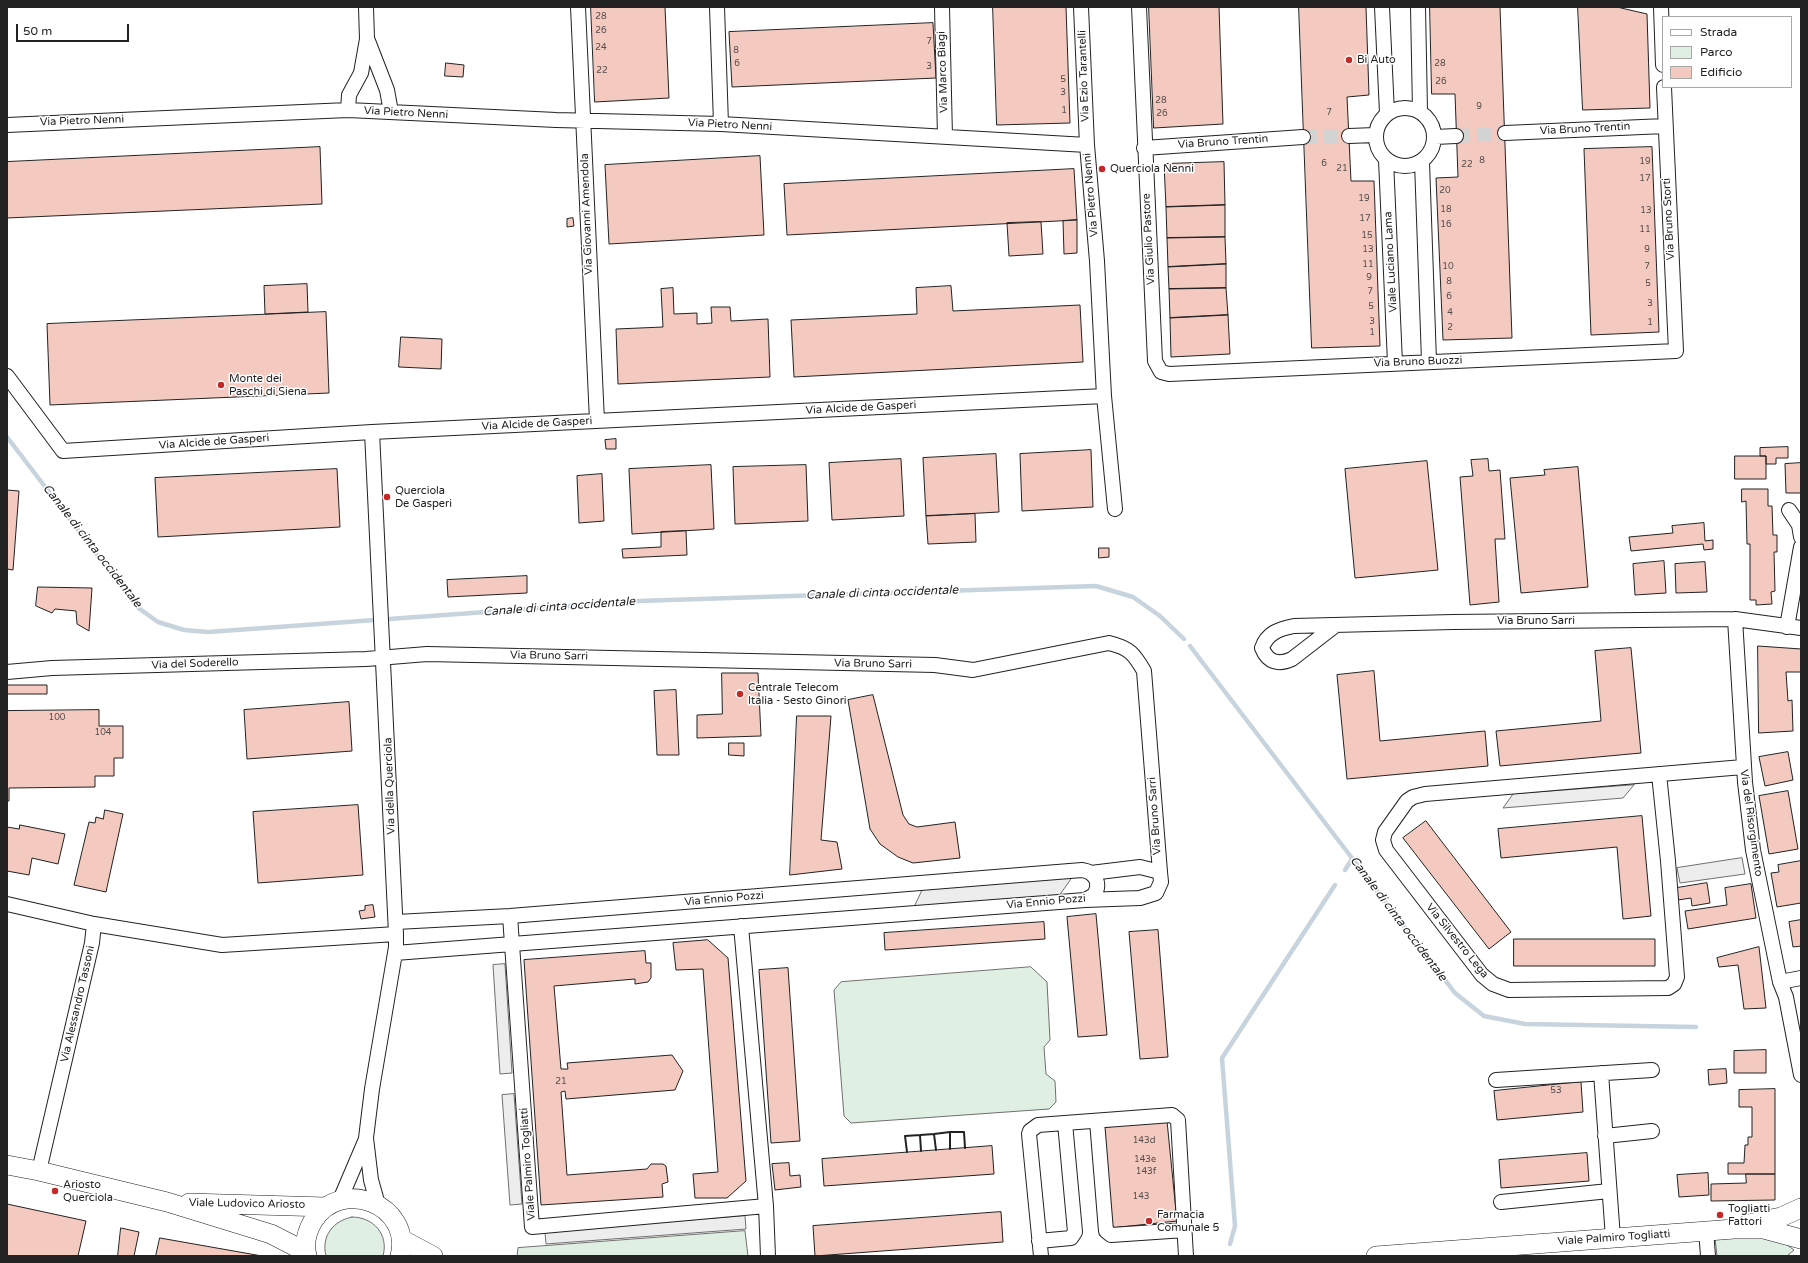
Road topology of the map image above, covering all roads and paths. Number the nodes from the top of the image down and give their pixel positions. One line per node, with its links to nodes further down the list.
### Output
1 (366, 7): 11 (street)
2 (578, 7): 17 (street, Via Giovanni Amendola)
3 (717, 7): 18 (street)
4 (942, 7): 26 (street, Via Marco Biagi)
5 (1081, 7): 28 (street, Via Ezio Tarantelli)
6 (1139, 7): 29 (street, Via Giulio Pastore)
7 (1382, 7): 16 (street)
8 (1418, 7): 14 (street)
9 (1661, 7): 10 (street)
10 (1662, 36)
11 (367, 39): 13 (street); 15 (street)
12 (1664, 88): 20 (street, Via Bruno Storti)
13 (348, 110): 15 (street, Via Pietro Nenni); 19 (street, Via Pietro Nenni)
14 (1420, 111): 16 (street); 24 (street)
15 (391, 112): 17 (street, Via Pietro Nenni)
16 (1387, 113): 22 (street)
17 (583, 120): 18 (street, Via Pietro Nenni); 38 (street, Via Giovanni Amendola)
18 (721, 124): 26 (street, Via Pietro Nenni)
19 (7, 125)
20 (1665, 126): 21 (street, Via Bruno Trentin); 32 (street, Via Bruno Storti)
21 (1505, 133)
22 (1375, 135): 23 (street); 30 (street, Viale Luciano Lama)
23 (1349, 136)
24 (1435, 136): 25 (street); 31 (street)
25 (1456, 136)
26 (945, 137): 28 (street, Via Pietro Nenni)
27 (1303, 138): 29 (street, Via Bruno Trentin)
28 (1087, 145): 37 (street, Via Pietro Nenni)
29 (1144, 148): 35 (street, Via Giulio Pastore)
30 (1386, 160): 31 (street); 34 (street, Viale Luciano Lama)
31 (1422, 162): 33 (street)
32 (1676, 351): 33 (street, Via Bruno Buozzi)
33 (1430, 361): 34 (street, Via Bruno Buozzi)
34 (1395, 363): 35 (street, Via Bruno Buozzi)
35 (1161, 372)
36 (7, 376): 39 (street, Via Alcide de Gasperi)
37 (1104, 396): 38 (street, Via Alcide de Gasperi); 40 (street, Via Pietro Nenni)
38 (597, 421): 39 (street, Via Alcide de Gasperi)
39 (372, 432): 48 (street, Via della Querciola)
40 (1114, 509)
41 (1789, 510): 42 (street)
42 (1801, 537)
43 (1801, 547): 46 (street)
44 (1735, 619): 45 (street, Via Bruno Sarri); 46 (street); 50 (street, Via del Risorgimento)
45 (1336, 625): 45 (street, Via Bruno Sarri)
46 (1787, 627): 47 (street)
47 (1801, 628)
48 (384, 658): 49 (street, Via del Soderello); 52 (street, Via Bruno Sarri); 59 (street, Via della Querciola)
49 (7, 672)
50 (1743, 767): 51 (street, Via Silvestro Lega); 63 (street, Via del Risorgimento)
51 (1659, 774): 51 (street, Via Silvestro Lega)
52 (1160, 872): 53 (street); 54 (street, Via Bruno Sarri)
53 (1092, 873): 54 (street, Via Ennio Pozzi); 56 (street, Via Ennio Pozzi)
54 (1085, 900): 58 (street, Via Ennio Pozzi)
55 (7, 904): 57 (street)
56 (510, 916): 59 (street, Via Ennio Pozzi); 60 (street, Viale Palmiro Togliatti)
57 (94, 924): 59 (street, Via Ennio Pozzi); 74 (street, Via Alessandro Tassoni)
58 (741, 926): 60 (street, Via Ennio Pozzi); 80 (street)
59 (396, 928): 61 (street, Via della Querciola)
60 (513, 943): 61 (street, Via Ennio Pozzi); 80 (street, Viale Palmiro Togliatti)
61 (395, 953): 72 (street, Via della Querciola)
62 (1801, 978): 63 (street)
63 (1780, 982): 66 (street, Via del Risorgimento)
64 (1652, 1070): 65 (street)
65 (1601, 1073): 67 (street); 71 (street)
66 (1801, 1075)
67 (1496, 1080)
68 (1097, 1121): 69 (street); 83 (street); 83 (street)
69 (1065, 1123): 87 (street); 87 (street)
70 (1652, 1131): 71 (street)
71 (1605, 1136): 75 (street)
72 (366, 1138): 78 (street, Via della Querciola); 79 (street, Via della Querciola)
73 (8, 1165): 74 (street, Viale Ludovico Ariosto)
74 (39, 1171): 76 (street, Viale Ludovico Ariosto)
75 (1609, 1191): 77 (street); 85 (street)
76 (167, 1202): 78 (street, Viale Ludovico Ariosto); 90 (street, Viale Ludovico Ariosto)
77 (1501, 1202)
78 (333, 1203): 79 (street); 90 (street, Via della Querciola)
79 (378, 1205): 88 (street)
80 (766, 1206): 92 (street)
81 (1801, 1209): 82 (street, Viale Palmiro Togliatti); 86 (street, Viale Palmiro Togliatti)
82 (1734, 1229): 84 (street, Viale Palmiro Togliatti); 86 (street, Viale Palmiro Togliatti)
83 (1185, 1230): 94 (street)
84 (1706, 1230): 85 (street, Viale Palmiro Togliatti); 96 (street)
85 (1613, 1238): 89 (street, Viale Palmiro Togliatti)
86 (1801, 1238)
87 (1039, 1241): 93 (street)
88 (400, 1248): 91 (street)
89 (1522, 1250): 95 (street, Viale Palmiro Togliatti)
90 (306, 1254)
91 (433, 1256)
92 (768, 1256)
93 (1041, 1256)
94 (1186, 1256)
95 (1376, 1256)
96 (1708, 1256)

